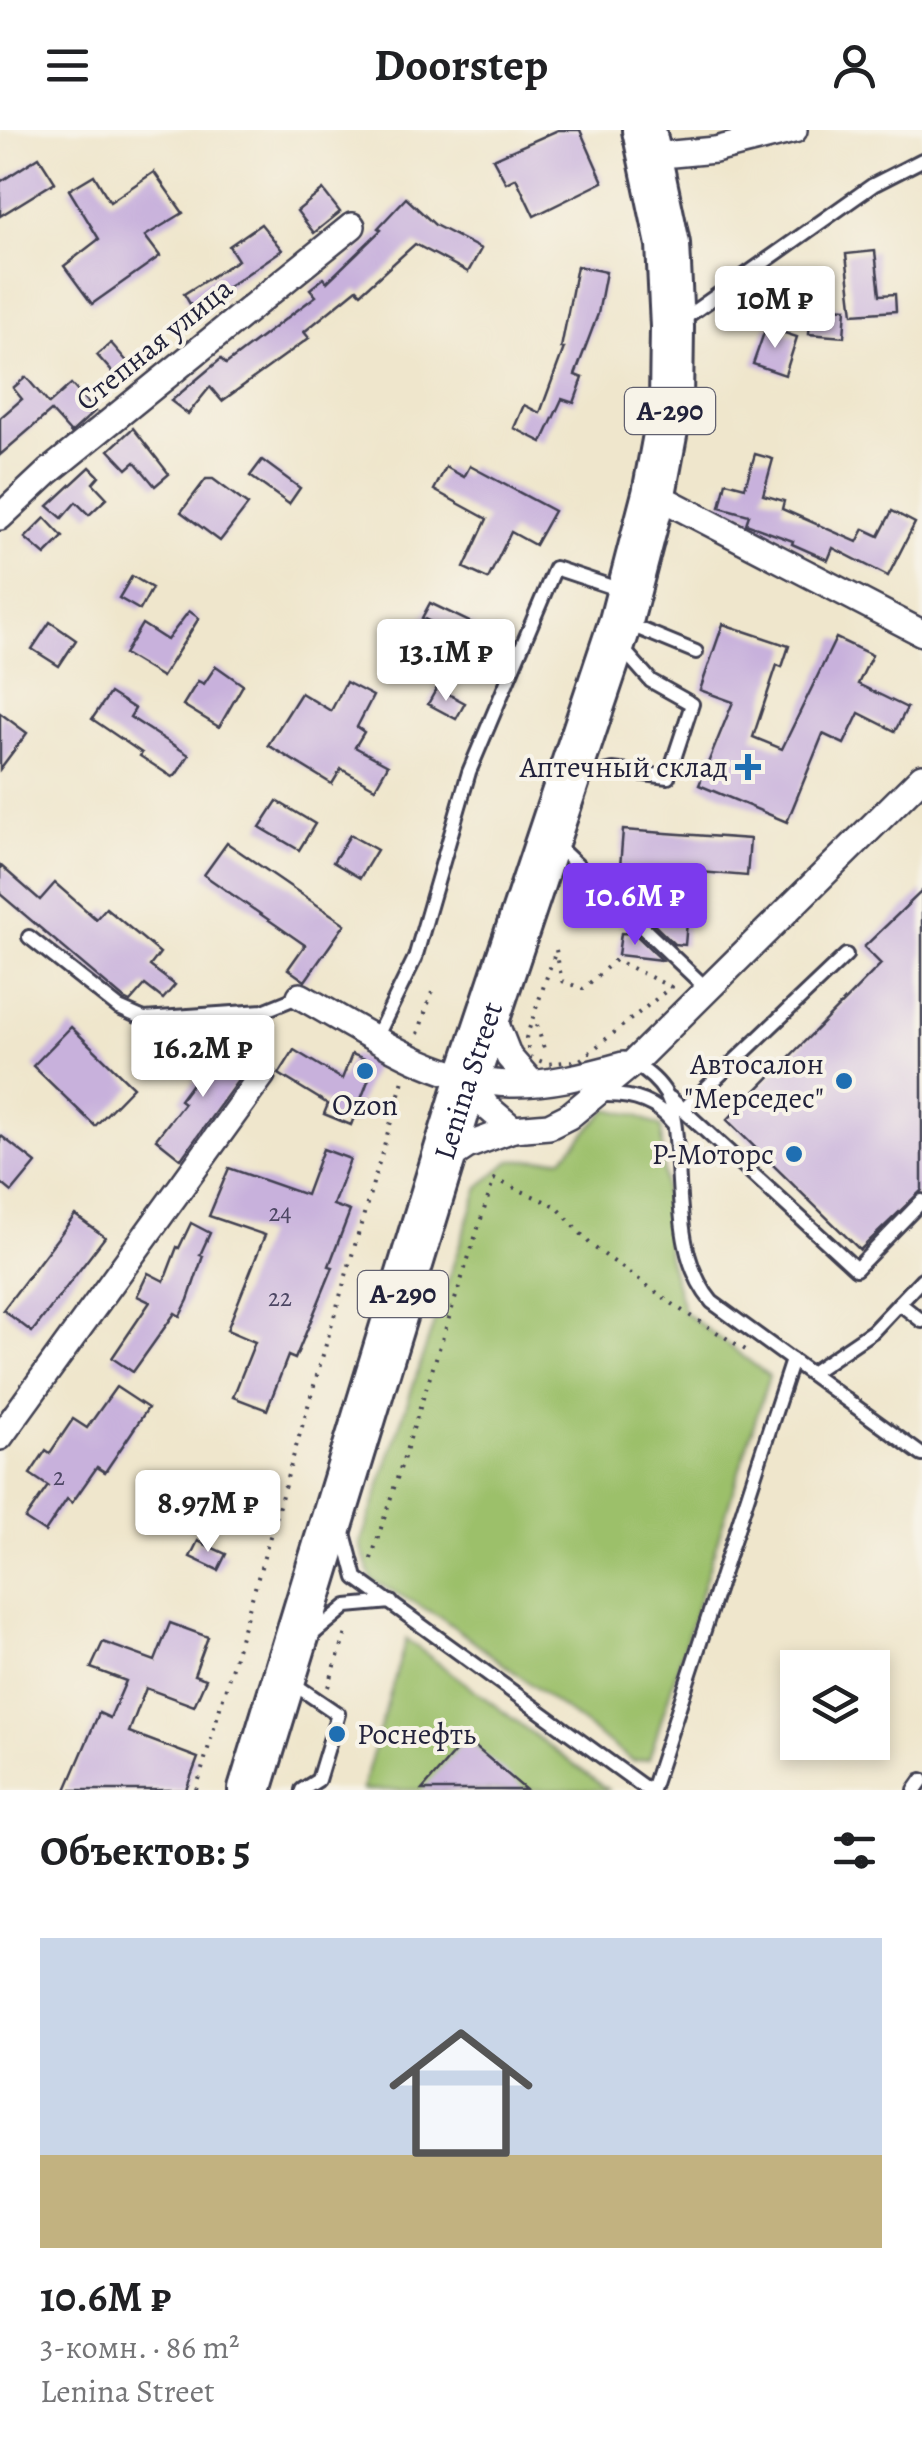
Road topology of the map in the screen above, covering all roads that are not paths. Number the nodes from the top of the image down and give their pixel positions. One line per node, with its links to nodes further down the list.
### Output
1 (794, 130): 2 (street)
2 (648, 143): 5 (highway, Lenina Street / А-290)
3 (922, 160): 5 (lane)
4 (352, 226): 7 (street, Степная улица)
5 (672, 327): 6 (highway, Lenina Street / А-290)
6 (654, 494): 8 (highway, Lenina Street / А-290); 9 (street)
7 (0, 517)
8 (621, 618): 10 (lane); 12 (highway, Lenina Street / А-290); 12 (lane); 19 (lane)
9 (922, 633)
10 (696, 652)
11 (922, 777): 16 (street)
12 (569, 780): 13 (highway, Lenina Street / А-290)
13 (550, 839): 16 (lane); 18 (highway, Lenina Street / А-290)
14 (29, 937): 17 (lane)
15 (846, 955): 26 (lane)
16 (707, 988): 20 (street)
17 (300, 996): 19 (street)
18 (491, 1010): 22 (highway, Lenina Street / А-290); 23 (street)
19 (376, 1038): 22 (street)
20 (633, 1062): 23 (street); 24 (street); 25 (lane)
21 (262, 1075): 36 (street)
22 (468, 1078): 23 (street); 28 (street); 29 (highway, Lenina Street / А-290)
23 (531, 1082)
24 (594, 1095): 27 (lane); 28 (street)
25 (668, 1096): 26 (lane); 27 (lane)
26 (683, 1110): 30 (lane)
27 (674, 1125): 34 (lane)
28 (513, 1129): 29 (street)
29 (444, 1161): 38 (highway, Lenina Street / А-290)
30 (922, 1201)
31 (922, 1279): 32 (lane)
32 (899, 1303): 33 (lane); 35 (lane)
33 (922, 1320)
34 (792, 1360): 35 (lane); 44 (lane)
35 (810, 1373): 37 (lane)
36 (0, 1437)
37 (922, 1454)
38 (337, 1510): 39 (lane); 40 (highway, Lenina Street / А-290)
39 (391, 1602): 40 (lane); 44 (lane)
40 (288, 1665): 42 (highway, Lenina Street / А-290); 43 (lane)
41 (922, 1780): 45 (lane)
42 (250, 1790)
43 (302, 1790)
44 (650, 1790)
45 (915, 1790)

